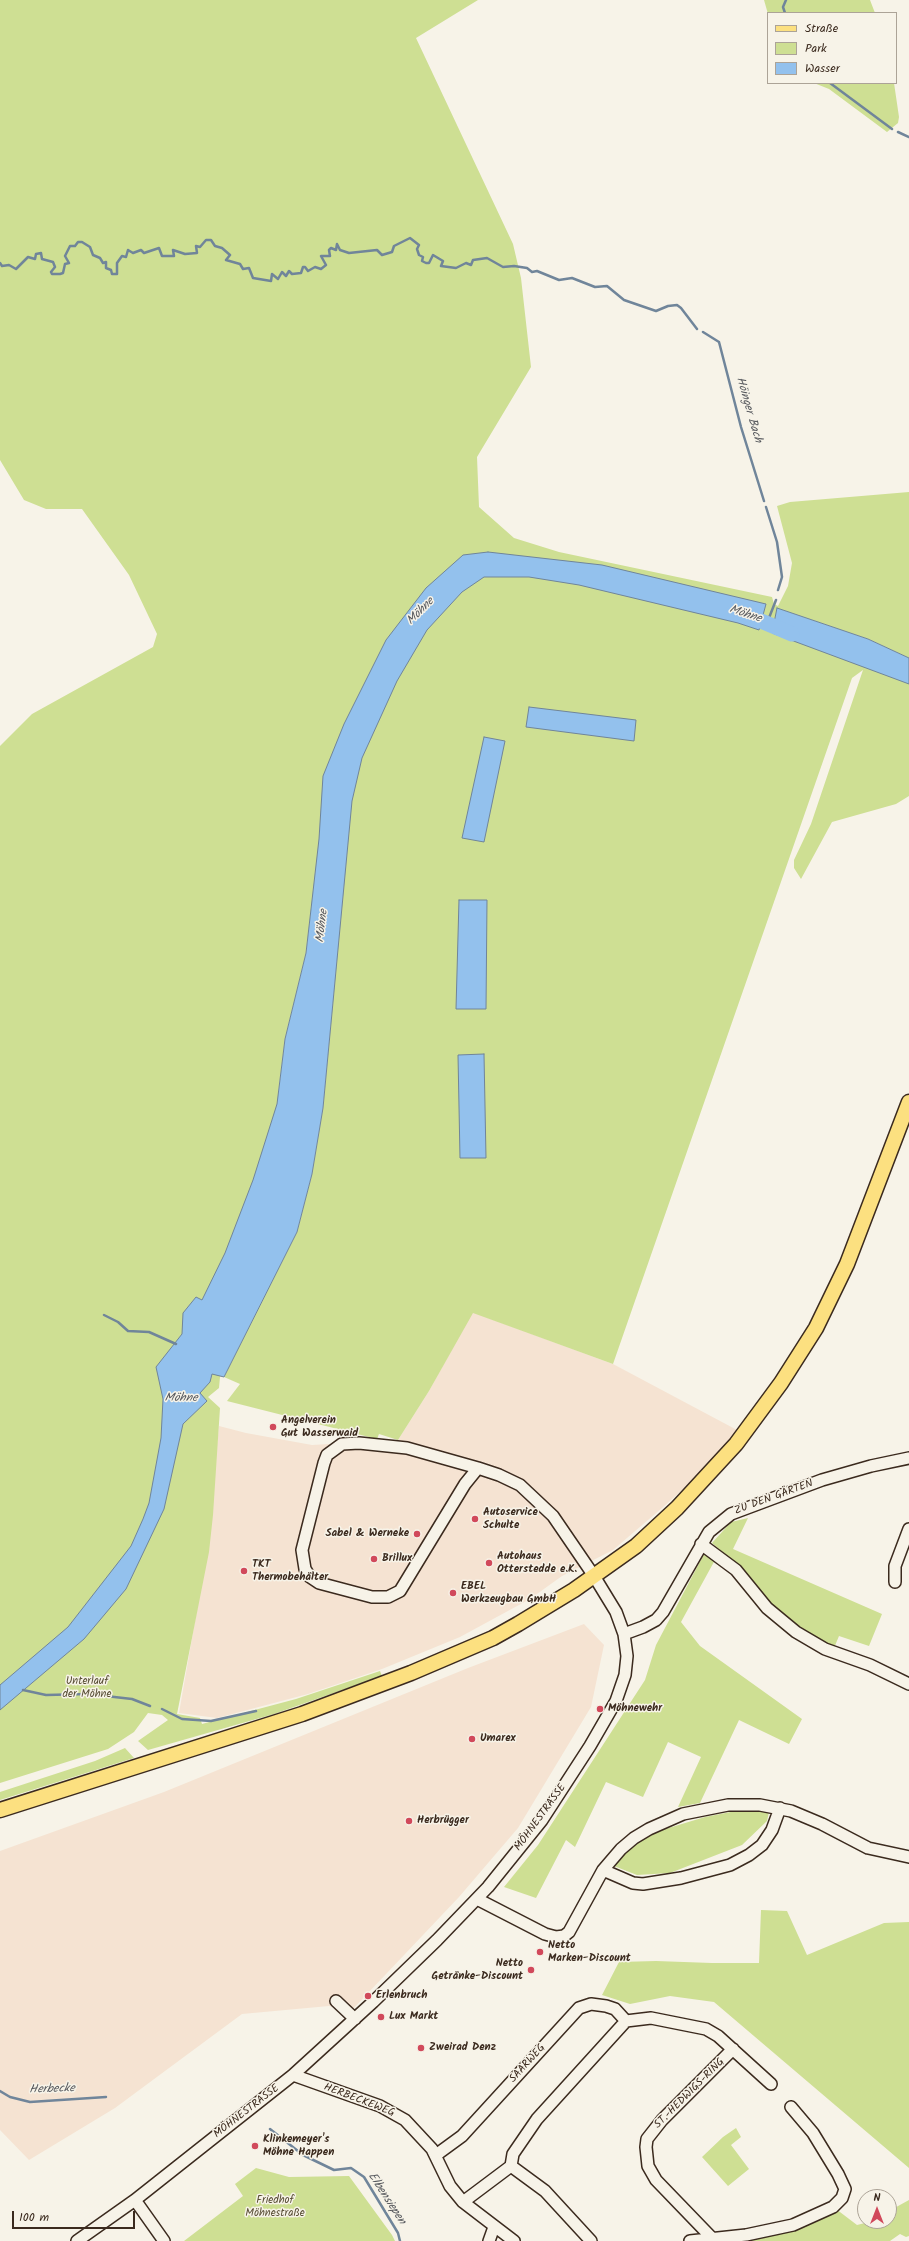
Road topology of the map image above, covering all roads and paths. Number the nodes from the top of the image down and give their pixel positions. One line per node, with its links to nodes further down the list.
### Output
1 (909, 1102): 6 (main road)
2 (909, 1458): 5 (street, ZU DEN GÄRTEN)
3 (478, 1468): 3 (street, MÖHNESTRASSE); 6 (street, MÖHNESTRASSE)
4 (909, 1529): 7 (street)
5 (701, 1544): 8 (street, ZU DEN GÄRTEN); 9 (street)
6 (594, 1576): 8 (street, MÖHNESTRASSE); 11 (main road)
7 (896, 1582)
8 (624, 1634): 14 (street, MÖHNESTRASSE)
9 (909, 1684)
10 (780, 1808): 12 (street); 13 (street); 13 (street)
11 (0, 1810)
12 (909, 1857)
13 (603, 1870): 14 (street)
14 (477, 1899): 16 (street, MÖHNESTRASSE)
15 (336, 2001): 16 (street)
16 (355, 2019): 19 (street, MÖHNESTRASSE)
17 (626, 2021): 18 (street); 22 (street, SAARWEG); 23 (street)
18 (734, 2050): 20 (street, ST.-HEDWIGS-RING); 27 (street, ST.-HEDWIGS-RING)
19 (293, 2075): 22 (street, HERBECKEWEG); 24 (street, MÖHNESTRASSE)
20 (771, 2084)
21 (791, 2107): 27 (street)
22 (436, 2155): 25 (street, HERBECKEWEG)
23 (511, 2166): 25 (street); 32 (street)
24 (135, 2200): 28 (street, MÖHNESTRASSE); 29 (street)
25 (463, 2202): 26 (street, HERBECKEWEG)
26 (494, 2227): 30 (street); 31 (street, HERBECKEWEG)
27 (711, 2237): 33 (street)
28 (77, 2241)
29 (164, 2241)
30 (489, 2241)
31 (514, 2241)
32 (591, 2241)
33 (690, 2241)

